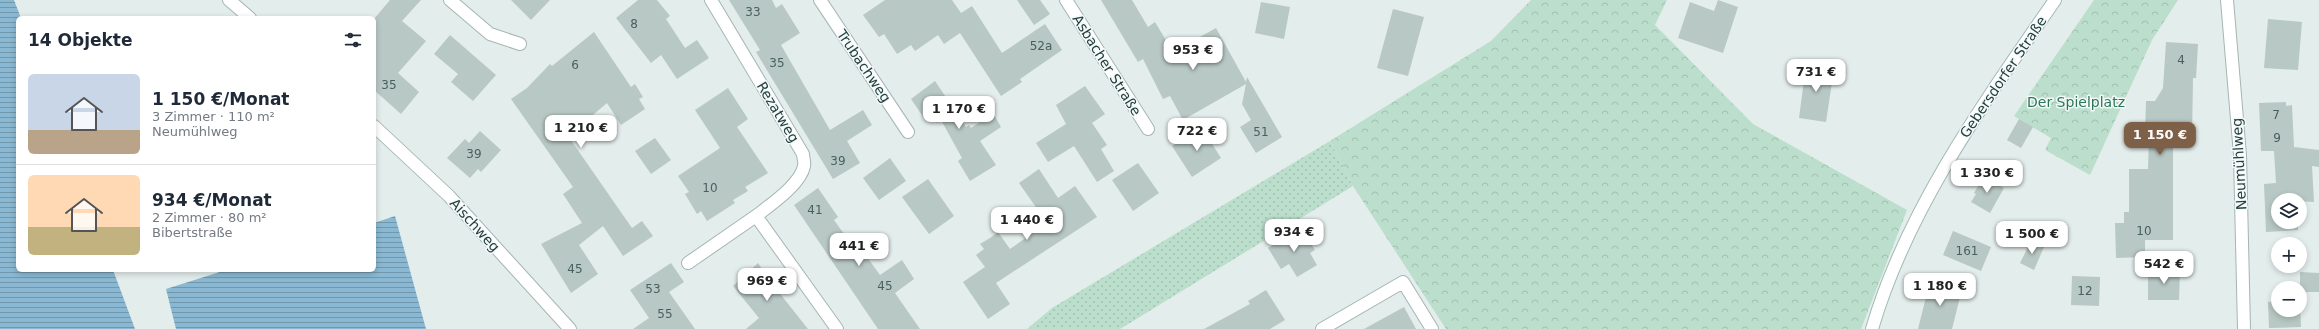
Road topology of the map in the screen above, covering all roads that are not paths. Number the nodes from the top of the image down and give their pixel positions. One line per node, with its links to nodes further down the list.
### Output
1 (229, 0): 8 (street)
2 (450, 0): 9 (street)
3 (711, 0): 13 (street, Rezatweg)
4 (820, 0): 12 (street, Trubachweg)
5 (1066, 0): 11 (street, Asbacher Straße)
6 (2055, 0): 19 (street, Gebersdorfer Straße)
7 (2227, 0): 20 (street, Neumühlweg)
8 (248, 16)
9 (520, 44)
10 (376, 128): 15 (street, Aischweg)
11 (1148, 129)
12 (908, 132)
13 (756, 216): 14 (street, Rezatweg); 16 (street)
14 (688, 263)
15 (570, 329)
16 (837, 329)
17 (1322, 329): 18 (street)
18 (1432, 329)
19 (1872, 329)
20 (2244, 329)

